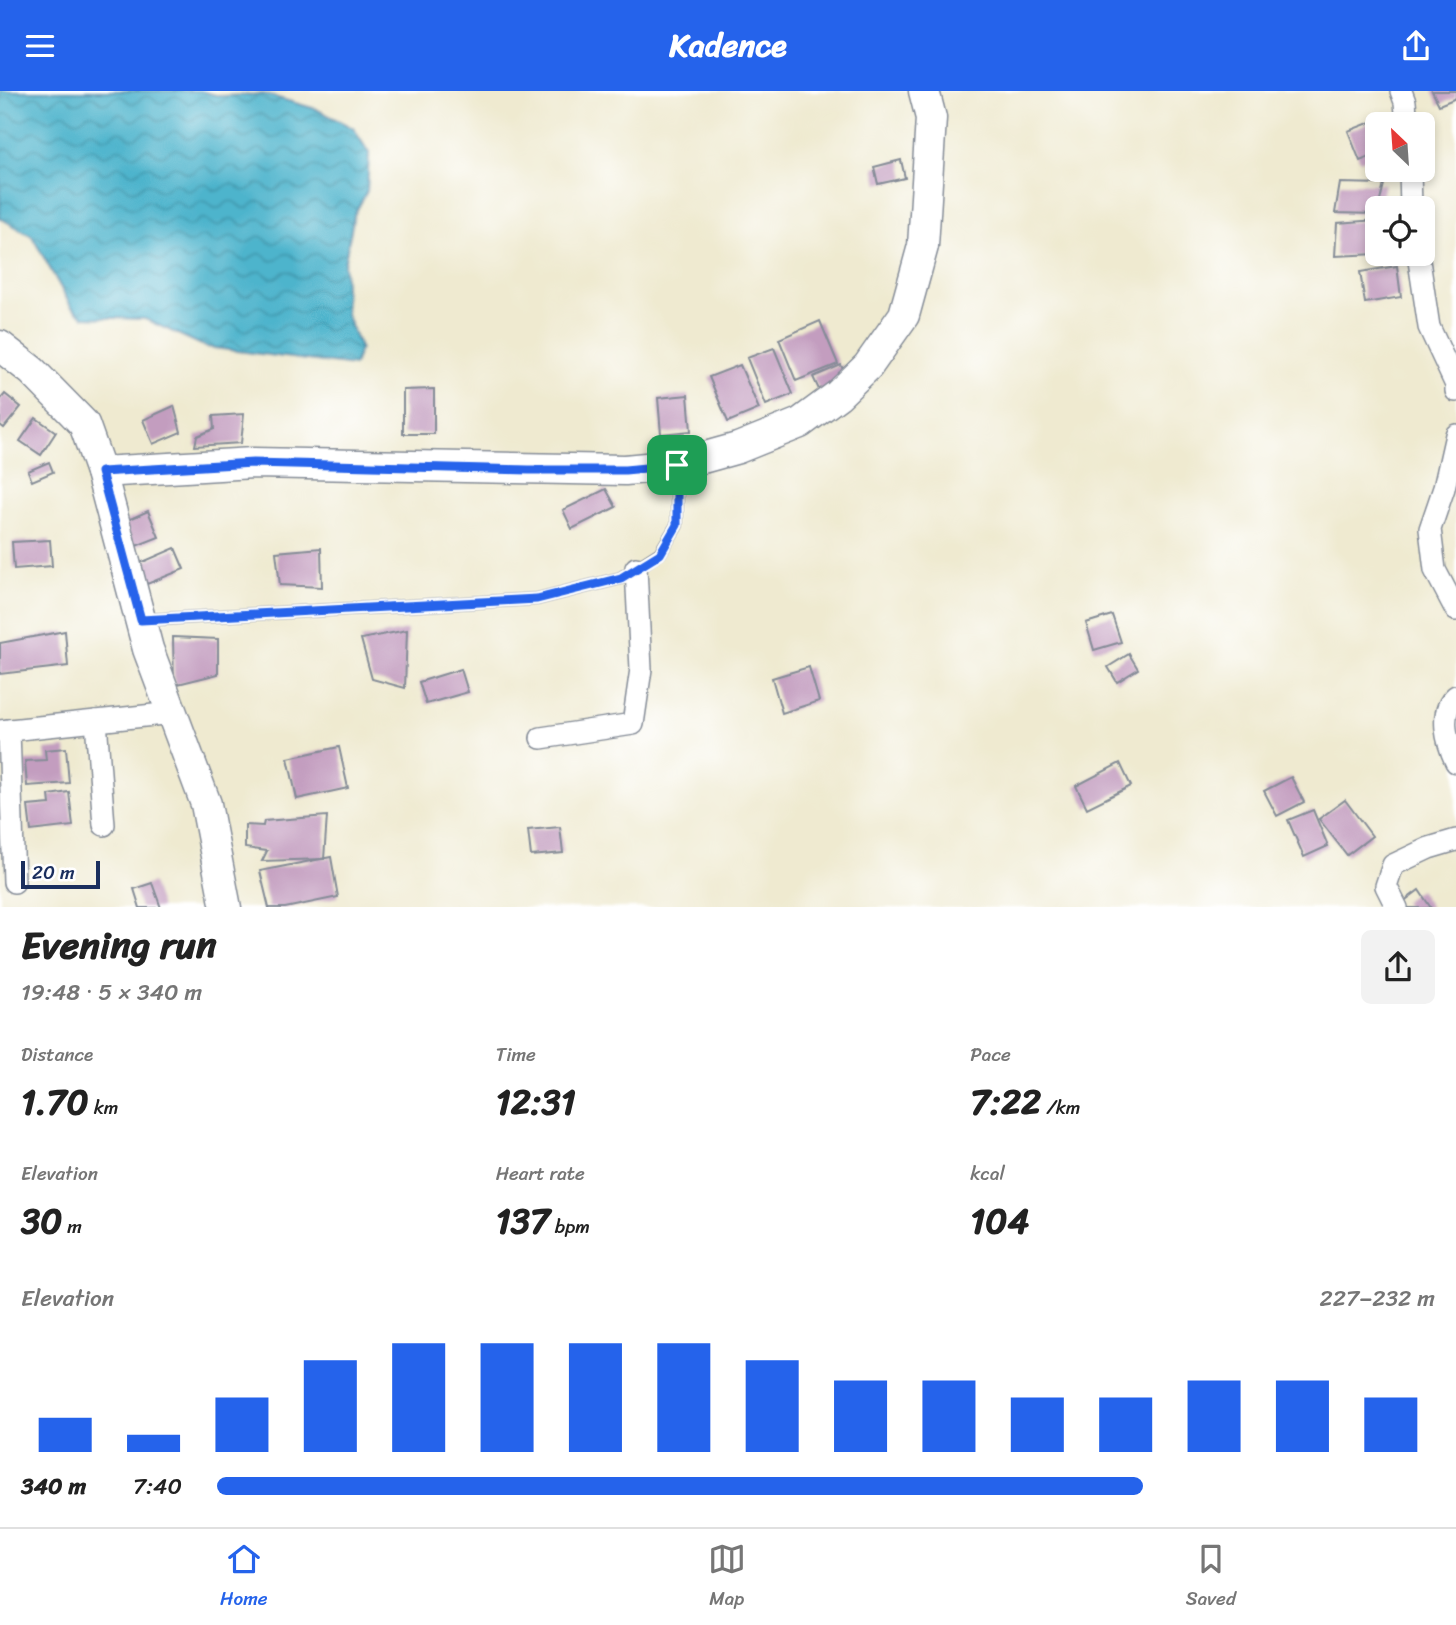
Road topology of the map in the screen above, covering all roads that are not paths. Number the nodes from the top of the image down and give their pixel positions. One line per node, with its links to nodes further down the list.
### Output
1 (924, 91): 8 (street)
2 (1401, 91): 3 (street)
3 (1406, 112)
4 (1420, 266): 6 (street)
5 (0, 346): 9 (street)
6 (1456, 391)
7 (1456, 435): 11 (street)
8 (677, 465): 9 (street); 10 (lane)
9 (101, 472): 12 (street)
10 (636, 568): 12 (lane); 17 (street)
11 (1456, 610)
12 (141, 620): 14 (street)
13 (1456, 696): 18 (street)
14 (173, 713): 15 (street); 22 (street)
15 (96, 721): 16 (street); 19 (street)
16 (5, 730): 21 (street)
17 (541, 738)
18 (1456, 762)
19 (104, 825)
20 (1456, 839): 23 (street)
21 (14, 882)
22 (226, 907)
23 (1396, 907)

